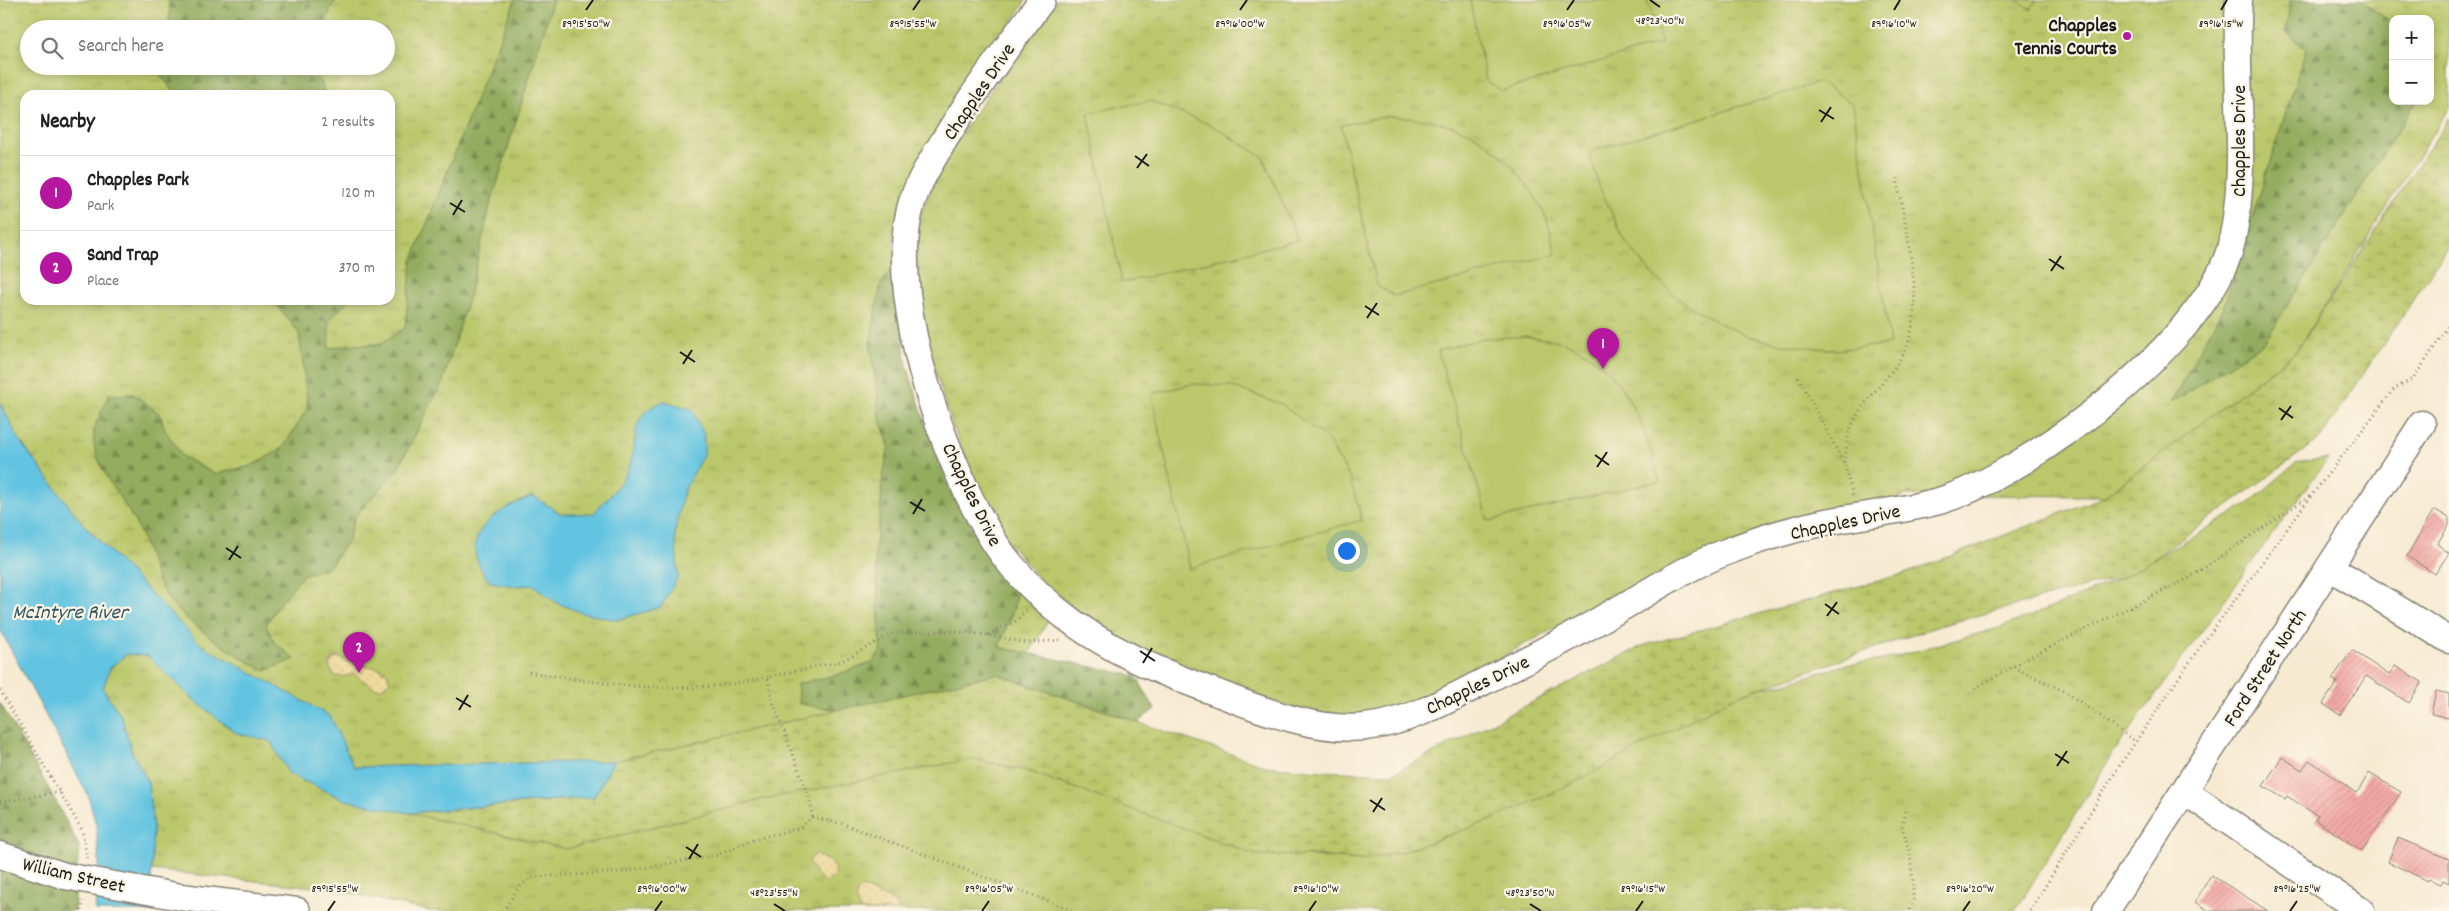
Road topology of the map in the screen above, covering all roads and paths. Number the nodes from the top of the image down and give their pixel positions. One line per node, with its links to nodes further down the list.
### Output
1 (1042, 0): 11 (street, Chapples Drive)
2 (2239, 0): 9 (street, Chapples Drive)
3 (1897, 178): 7 (path)
4 (2449, 325): 8 (path)
5 (1798, 377): 7 (path)
6 (2422, 424): 10 (street, Ford Street North)
7 (1844, 463): 9 (path)
8 (2312, 494): 15 (path); 20 (path)
9 (1858, 517): 12 (street, Chapples Drive)
10 (2329, 567): 14 (street); 21 (street, Ford Street North)
11 (1039, 594): 12 (street, Chapples Drive); 13 (path)
12 (1085, 630): 13 (path)
13 (987, 635): 17 (path)
14 (2449, 640)
15 (2012, 667): 18 (path); 20 (path)
16 (529, 672): 17 (path)
17 (768, 677): 25 (path)
18 (1975, 688)
19 (0, 690): 22 (path)
20 (2136, 742): 34 (path)
21 (2184, 791): 35 (street, Ford Street North); 36 (street)
22 (60, 792): 23 (path); 27 (path)
23 (0, 802)
24 (1905, 811): 33 (path)
25 (812, 817): 31 (path); 32 (path)
26 (0, 855): 30 (street, William Street, bridge)
27 (87, 858)
28 (83, 901): 29 (path)
29 (81, 911)
30 (297, 911)
31 (503, 911)
32 (1074, 911)
33 (1909, 911)
34 (2030, 911)
35 (2106, 911)
36 (2361, 911)

